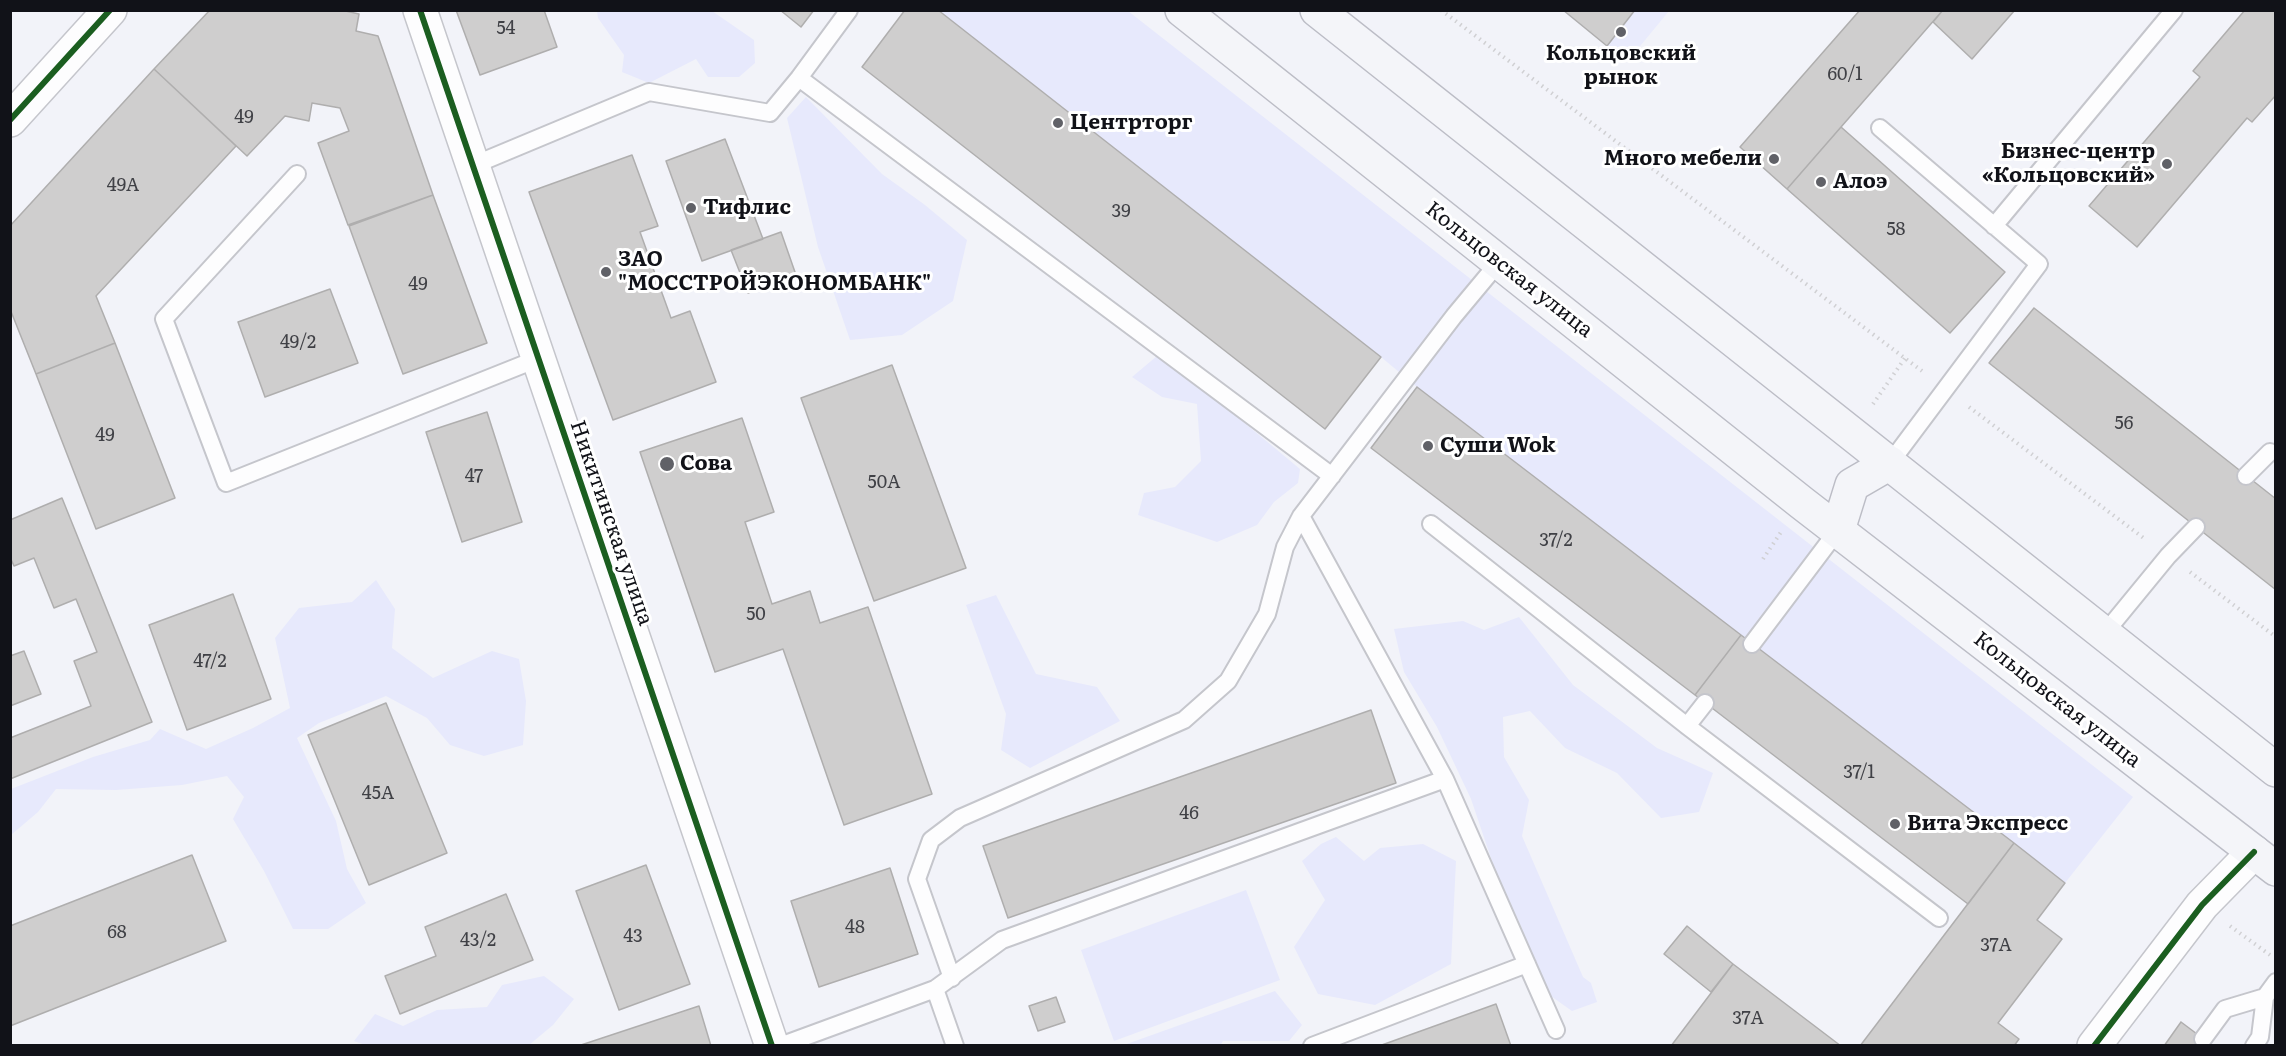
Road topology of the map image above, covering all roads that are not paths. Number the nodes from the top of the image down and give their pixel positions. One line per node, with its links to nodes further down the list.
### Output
1 (110, 10): 8 (street)
2 (420, 10): 10 (street, Никитинская улица)
3 (849, 10): 7 (lane)
4 (1182, 10): 13 (main road, Кольцовская улица)
5 (1317, 10): 16 (main road)
6 (2174, 10): 12 (lane)
7 (799, 78): 10 (lane); 17 (lane)
8 (10, 120)
9 (1880, 128): 12 (lane)
10 (474, 165): 14 (street, Никитинская улица)
11 (297, 174): 14 (lane)
12 (1994, 226): 16 (lane)
13 (1499, 262): 17 (lane); 22 (main road, Кольцовская улица)
14 (537, 359): 38 (street, Никитинская улица)
15 (2270, 452): 18 (lane)
16 (1890, 463): 22 (main road); 23 (main road)
17 (1332, 476): 19 (lane)
18 (2246, 476)
19 (1302, 516): 28 (lane); 32 (lane)
20 (1431, 524): 26 (lane)
21 (2196, 527): 23 (lane)
22 (1838, 530): 24 (lane); 29 (main road, Кольцовская улица)
23 (2104, 634): 27 (main road)
24 (1752, 644)
25 (1705, 703): 26 (lane)
26 (1687, 726): 30 (lane)
27 (2276, 770)
28 (1445, 779): 31 (lane); 32 (lane)
29 (2265, 861): 42 (street)
30 (1939, 918)
31 (1527, 964): 36 (lane); 41 (lane)
32 (952, 978): 34 (lane)
33 (2276, 982): 35 (lane)
34 (935, 989): 39 (lane); 40 (lane)
35 (2265, 997): 37 (lane); 43 (lane)
36 (1556, 1030)
37 (2203, 1038)
38 (772, 1046)
39 (780, 1046)
40 (955, 1046)
41 (1312, 1046)
42 (2094, 1046)
43 (2254, 1046)

